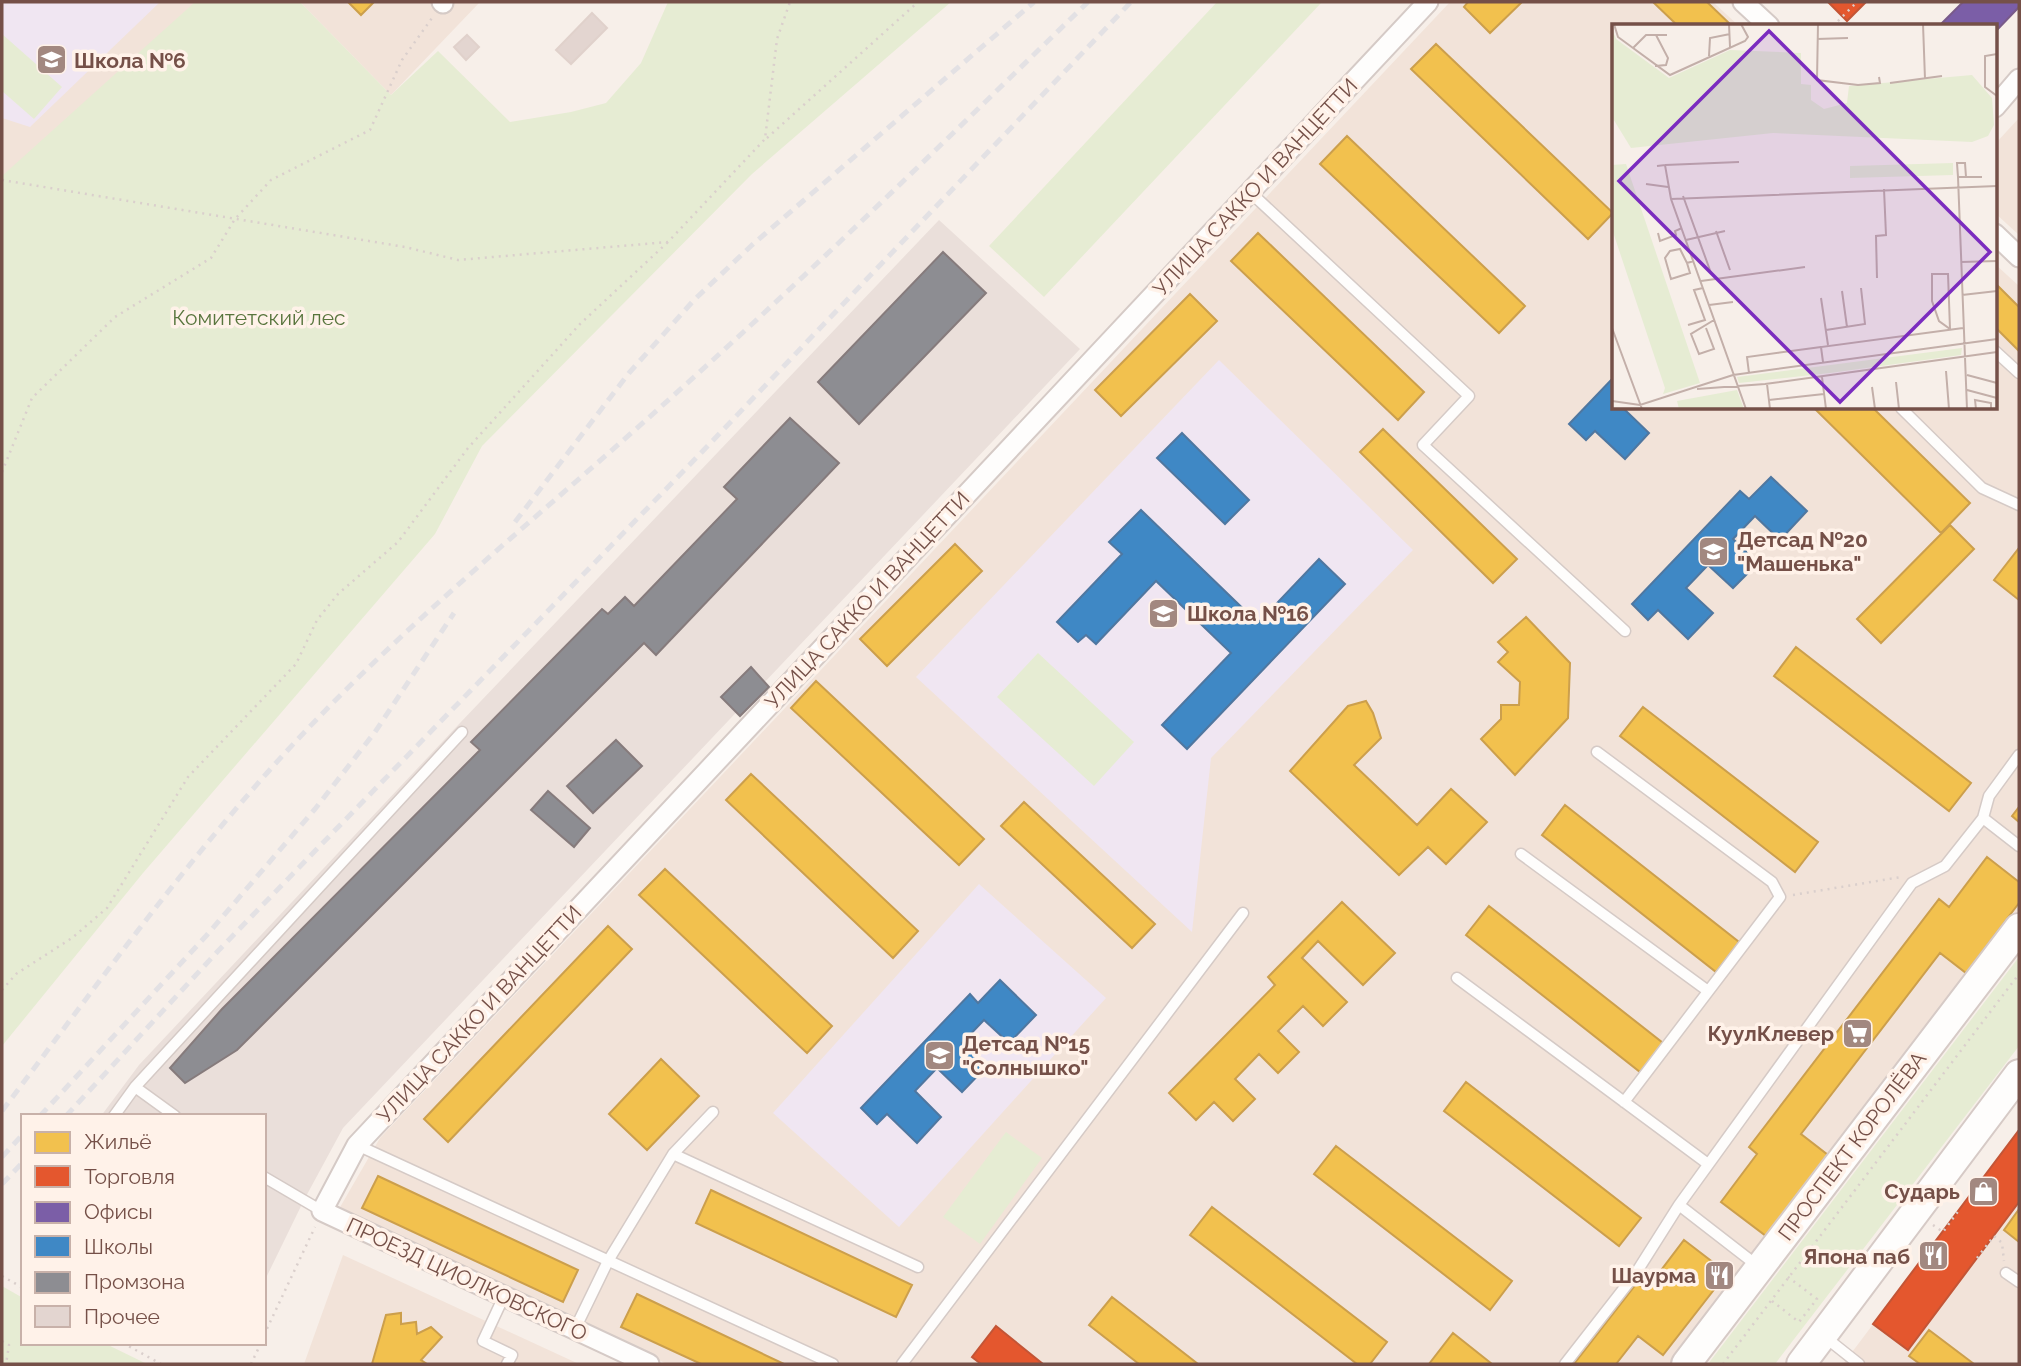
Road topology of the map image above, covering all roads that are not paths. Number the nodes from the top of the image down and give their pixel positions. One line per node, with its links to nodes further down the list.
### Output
1 (1428, 2): 6 (street, УЛИЦА САККО И ВАНЦЕТТИ)
2 (1743, 2): 3 (street)
3 (1767, 24)
4 (2019, 79): 5 (street)
5 (1996, 106)
6 (1250, 192): 13 (lane); 30 (street, УЛИЦА САККО И ВАНЦЕТТИ)
7 (1996, 235): 8 (street)
8 (2019, 257)
9 (1996, 352): 10 (lane)
10 (2019, 373)
11 (1903, 410): 12 (lane)
12 (2019, 505)
13 (1625, 631)
14 (462, 732): 25 (lane)
15 (1597, 752): 23 (lane)
16 (2019, 755): 17 (lane)
17 (1983, 818): 18 (lane); 32 (lane)
18 (2019, 846)
19 (1521, 854): 23 (lane)
20 (1243, 913): 47 (lane)
21 (2019, 928): 37 (main road, ПРОСПЕКТ КОРОЛЁВА)
22 (1457, 978): 26 (lane)
23 (1709, 991): 26 (lane)
24 (2019, 1074): 43 (main road)
25 (135, 1087): 28 (lane); 29 (lane)
26 (1624, 1102): 32 (lane)
27 (713, 1112): 31 (lane)
28 (115, 1114)
29 (171, 1114)
30 (357, 1144): 35 (street, УЛИЦА САККО И ВАНЦЕТТИ); 36 (lane)
31 (673, 1154): 36 (lane); 38 (lane)
32 (1708, 1164): 34 (lane)
33 (266, 1178): 35 (lane)
34 (1679, 1205): 37 (lane); 48 (lane)
35 (322, 1211): 41 (street, ПРОЕЗД ЦИОЛКОВСКОГО)
36 (608, 1261): 42 (lane); 46 (lane)
37 (1762, 1263): 49 (main road, ПРОСПЕКТ КОРОЛЁВА)
38 (918, 1267)
39 (2006, 1273): 40 (lane)
40 (2019, 1282)
41 (504, 1296): 42 (street, ПРОЕЗД ЦИОЛКОВСКОГО); 44 (lane)
42 (575, 1329): 45 (street, ПРОЕЗД ЦИОЛКОВСКОГО)
43 (1822, 1335): 50 (main road); 51 (lane)
44 (507, 1364)
45 (649, 1364)
46 (833, 1364)
47 (902, 1364)
48 (1566, 1364)
49 (1686, 1364)
50 (1801, 1364)
51 (1859, 1364)

